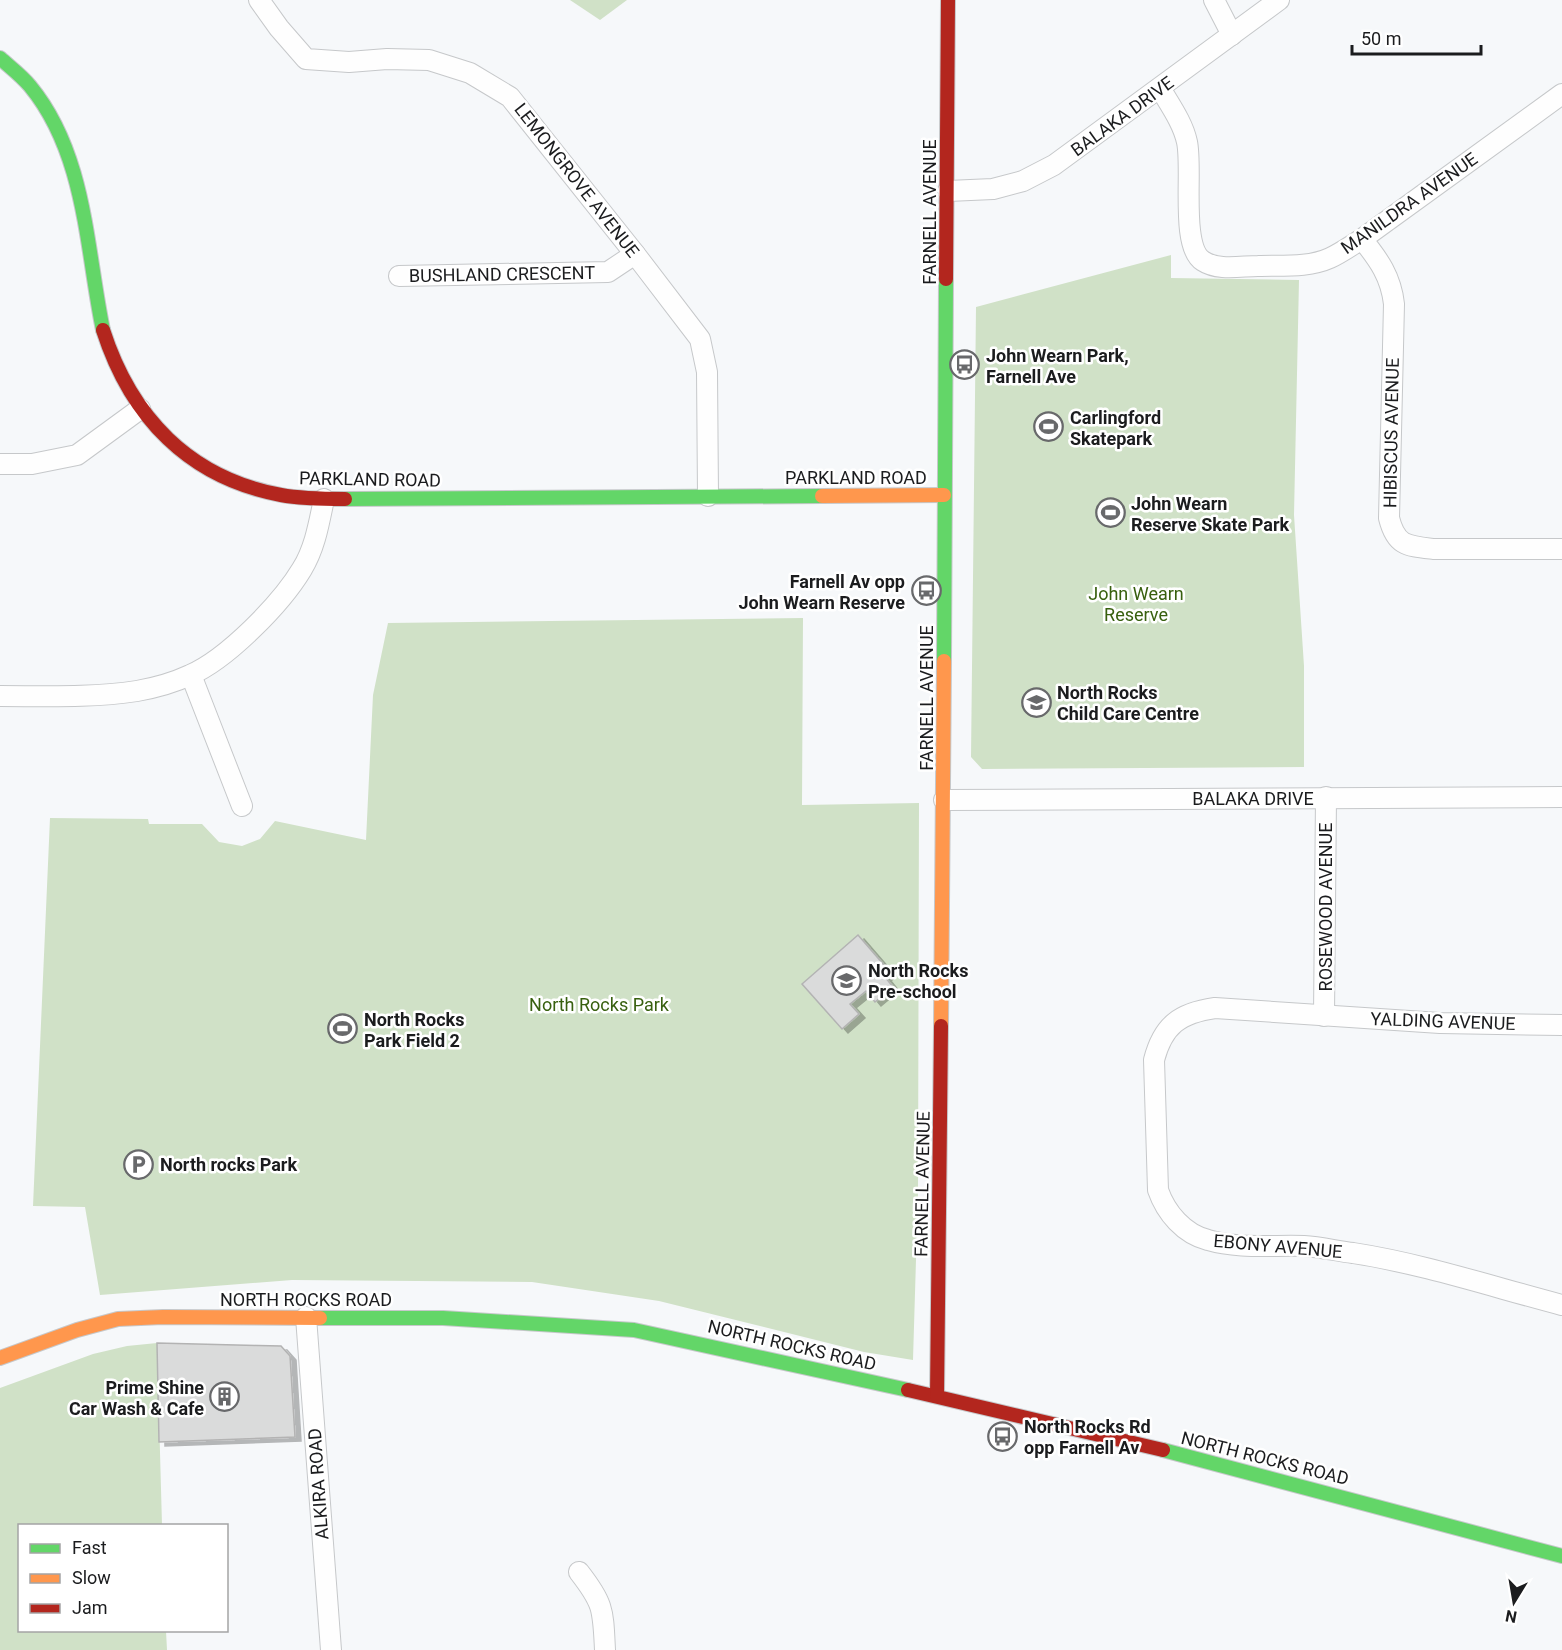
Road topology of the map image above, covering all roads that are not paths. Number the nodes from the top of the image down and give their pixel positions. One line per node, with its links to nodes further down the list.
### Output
1 (259, 0): 11 (street, LEMONGROVE AVENUE)
2 (948, 0): 9 (street, FARNELL AVENUE)
3 (1214, 0): 5 (street)
4 (1279, 0): 5 (street, BALAKA DRIVE)
5 (1232, 34): 7 (street, BALAKA DRIVE)
6 (0, 58): 13 (street, PARKLAND ROAD)
7 (1160, 88): 9 (street, BALAKA DRIVE); 10 (street, MANILDRA AVENUE)
8 (1562, 94): 10 (street, MANILDRA AVENUE)
9 (948, 191): 15 (street, FARNELL AVENUE)
10 (1362, 239): 18 (street, HIBISCUS AVENUE)
11 (635, 254): 12 (street, BUSHLAND CRESCENT); 16 (street, LEMONGROVE AVENUE)
12 (399, 276)
13 (140, 409): 14 (street); 17 (street, PARKLAND ROAD)
14 (0, 464)
15 (944, 495): 16 (street, PARKLAND ROAD); 23 (street, FARNELL AVENUE)
16 (708, 496): 17 (street, PARKLAND ROAD)
17 (324, 499): 19 (street)
18 (1562, 549)
19 (191, 675): 20 (street); 24 (street)
20 (0, 696)
21 (1326, 797): 22 (street, BALAKA DRIVE); 23 (street, BALAKA DRIVE); 25 (street, ROSEWOOD AVENUE)
22 (1562, 797)
23 (944, 800): 30 (street, FARNELL AVENUE)
24 (242, 806)
25 (1324, 1016): 26 (street, YALDING AVENUE); 27 (street, EBONY AVENUE)
26 (1562, 1025)
27 (1562, 1305)
28 (306, 1317): 29 (street, NORTH ROCKS ROAD); 30 (street, NORTH ROCKS ROAD); 33 (street, ALKIRA ROAD)
29 (0, 1358)
30 (937, 1396): 31 (street, NORTH ROCKS ROAD)
31 (1562, 1556)
32 (579, 1572): 34 (street)
33 (331, 1650)
34 (605, 1650)

